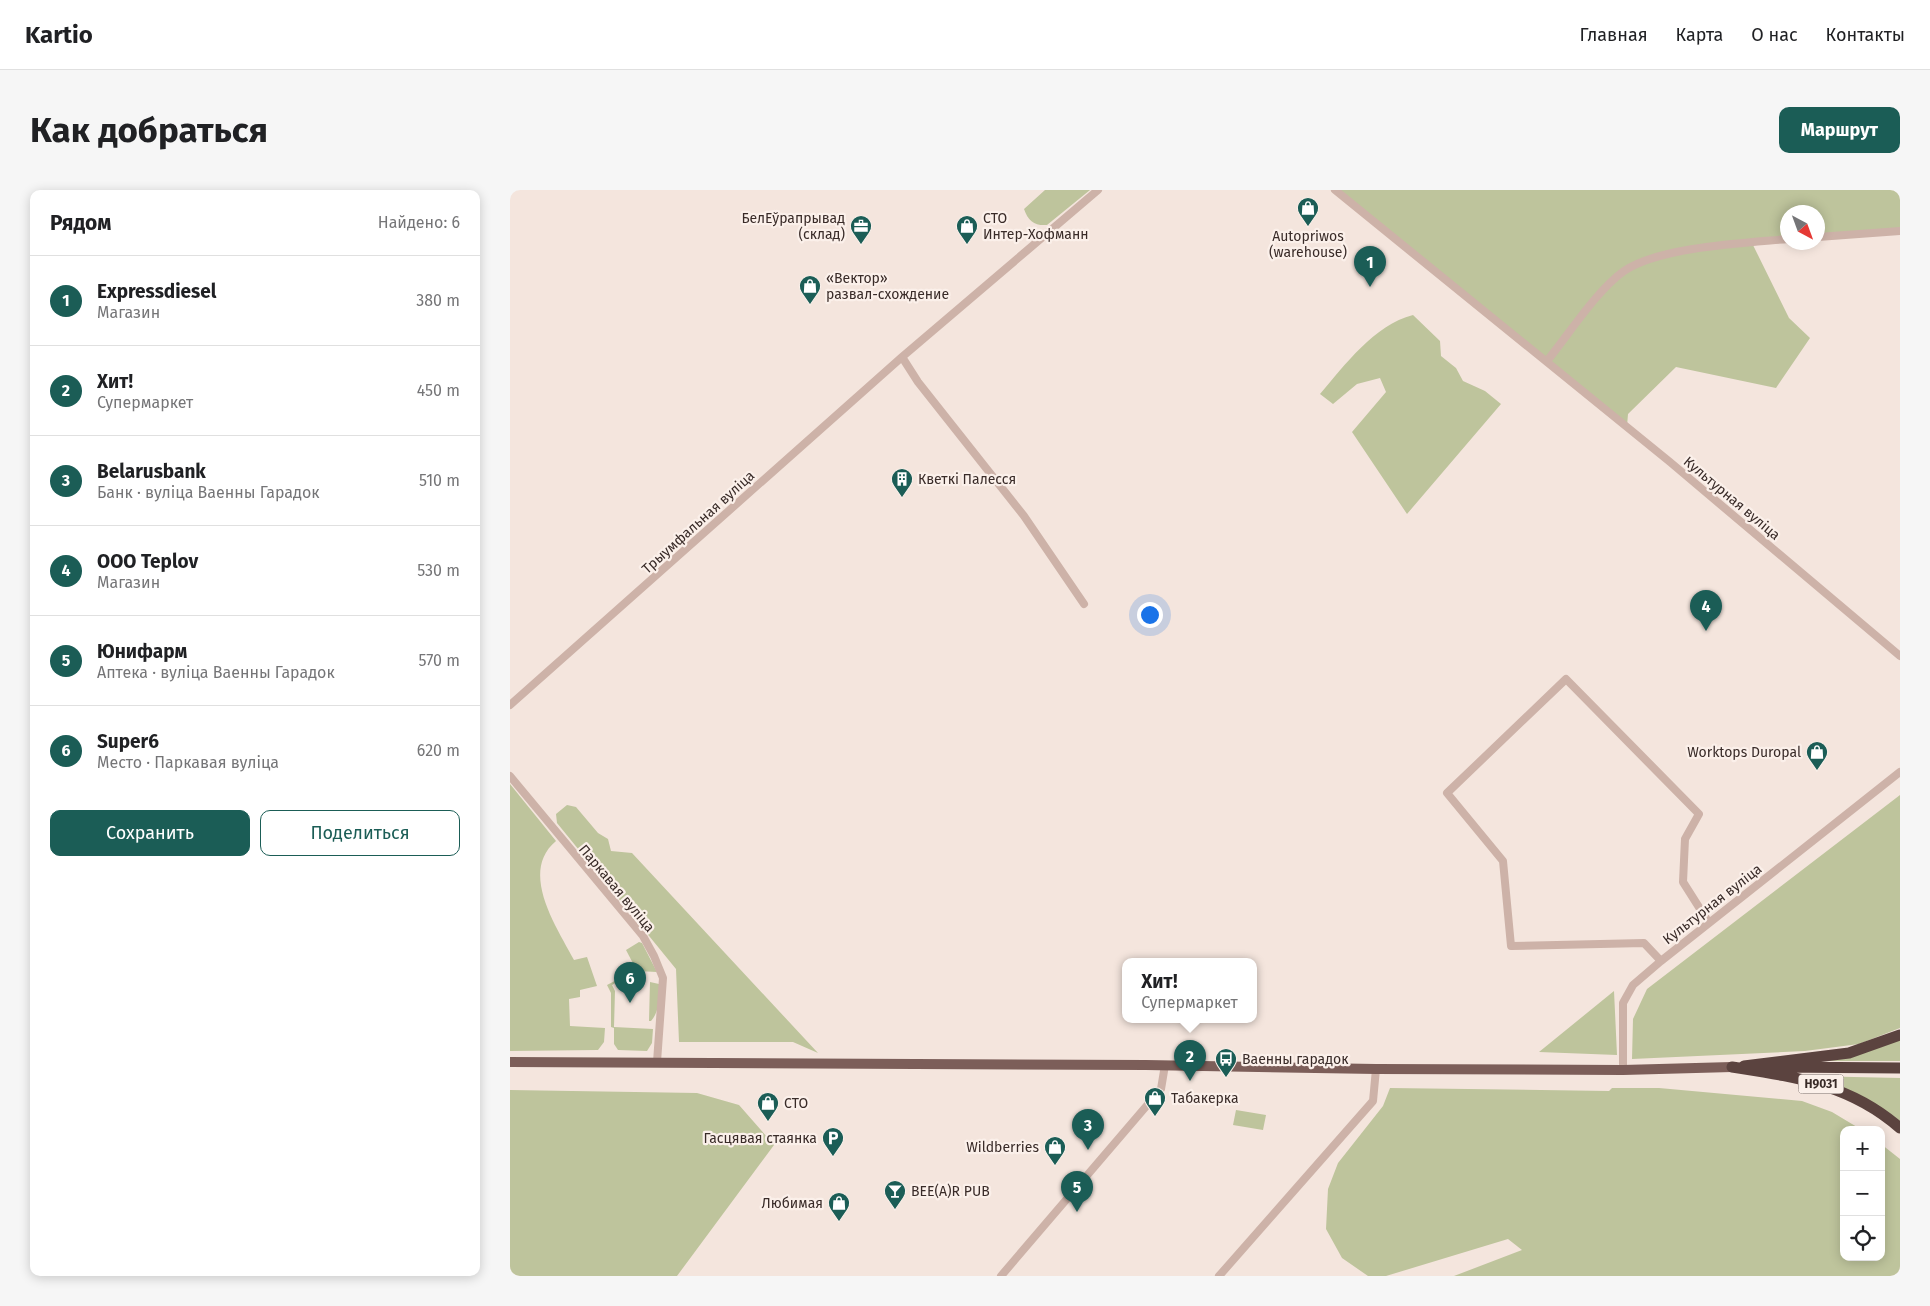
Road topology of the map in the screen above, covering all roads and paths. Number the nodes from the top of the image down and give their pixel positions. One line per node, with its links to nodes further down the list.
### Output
1 (1098, 190): 6 (street, Трыумфальная вуліца)
2 (1335, 190): 7 (street, Культурная вуліца)
3 (1900, 231): 4 (street)
4 (1825, 236)
5 (1780, 241): 7 (street)
6 (902, 357): 8 (street); 10 (street, Трыумфальная вуліца)
7 (1547, 361): 9 (street, Культурная вуліца)
8 (1084, 604)
9 (1900, 656)
10 (510, 704)
11 (1900, 772): 13 (street, Культурная вуліца)
12 (510, 776): 17 (street, Паркавая вуліца)
13 (1709, 923): 14 (street, Культурная вуліца); 14 (street)
14 (1660, 961): 22 (street, Культурная вуліца)
15 (1900, 1034): 19 (highway, Н9031)
16 (510, 1062): 17 (main road, Н9031)
17 (657, 1062): 18 (main road, Н9031)
18 (1164, 1065): 21 (main road, Н9031); 24 (street)
19 (1732, 1067): 20 (highway, Н9031); 22 (main road, Н9031); 23 (highway, Н9031)
20 (1900, 1068)
21 (1376, 1069): 22 (main road, Н9031); 25 (street)
22 (1622, 1070)
23 (1900, 1128)
24 (1001, 1276)
25 (1219, 1276)

